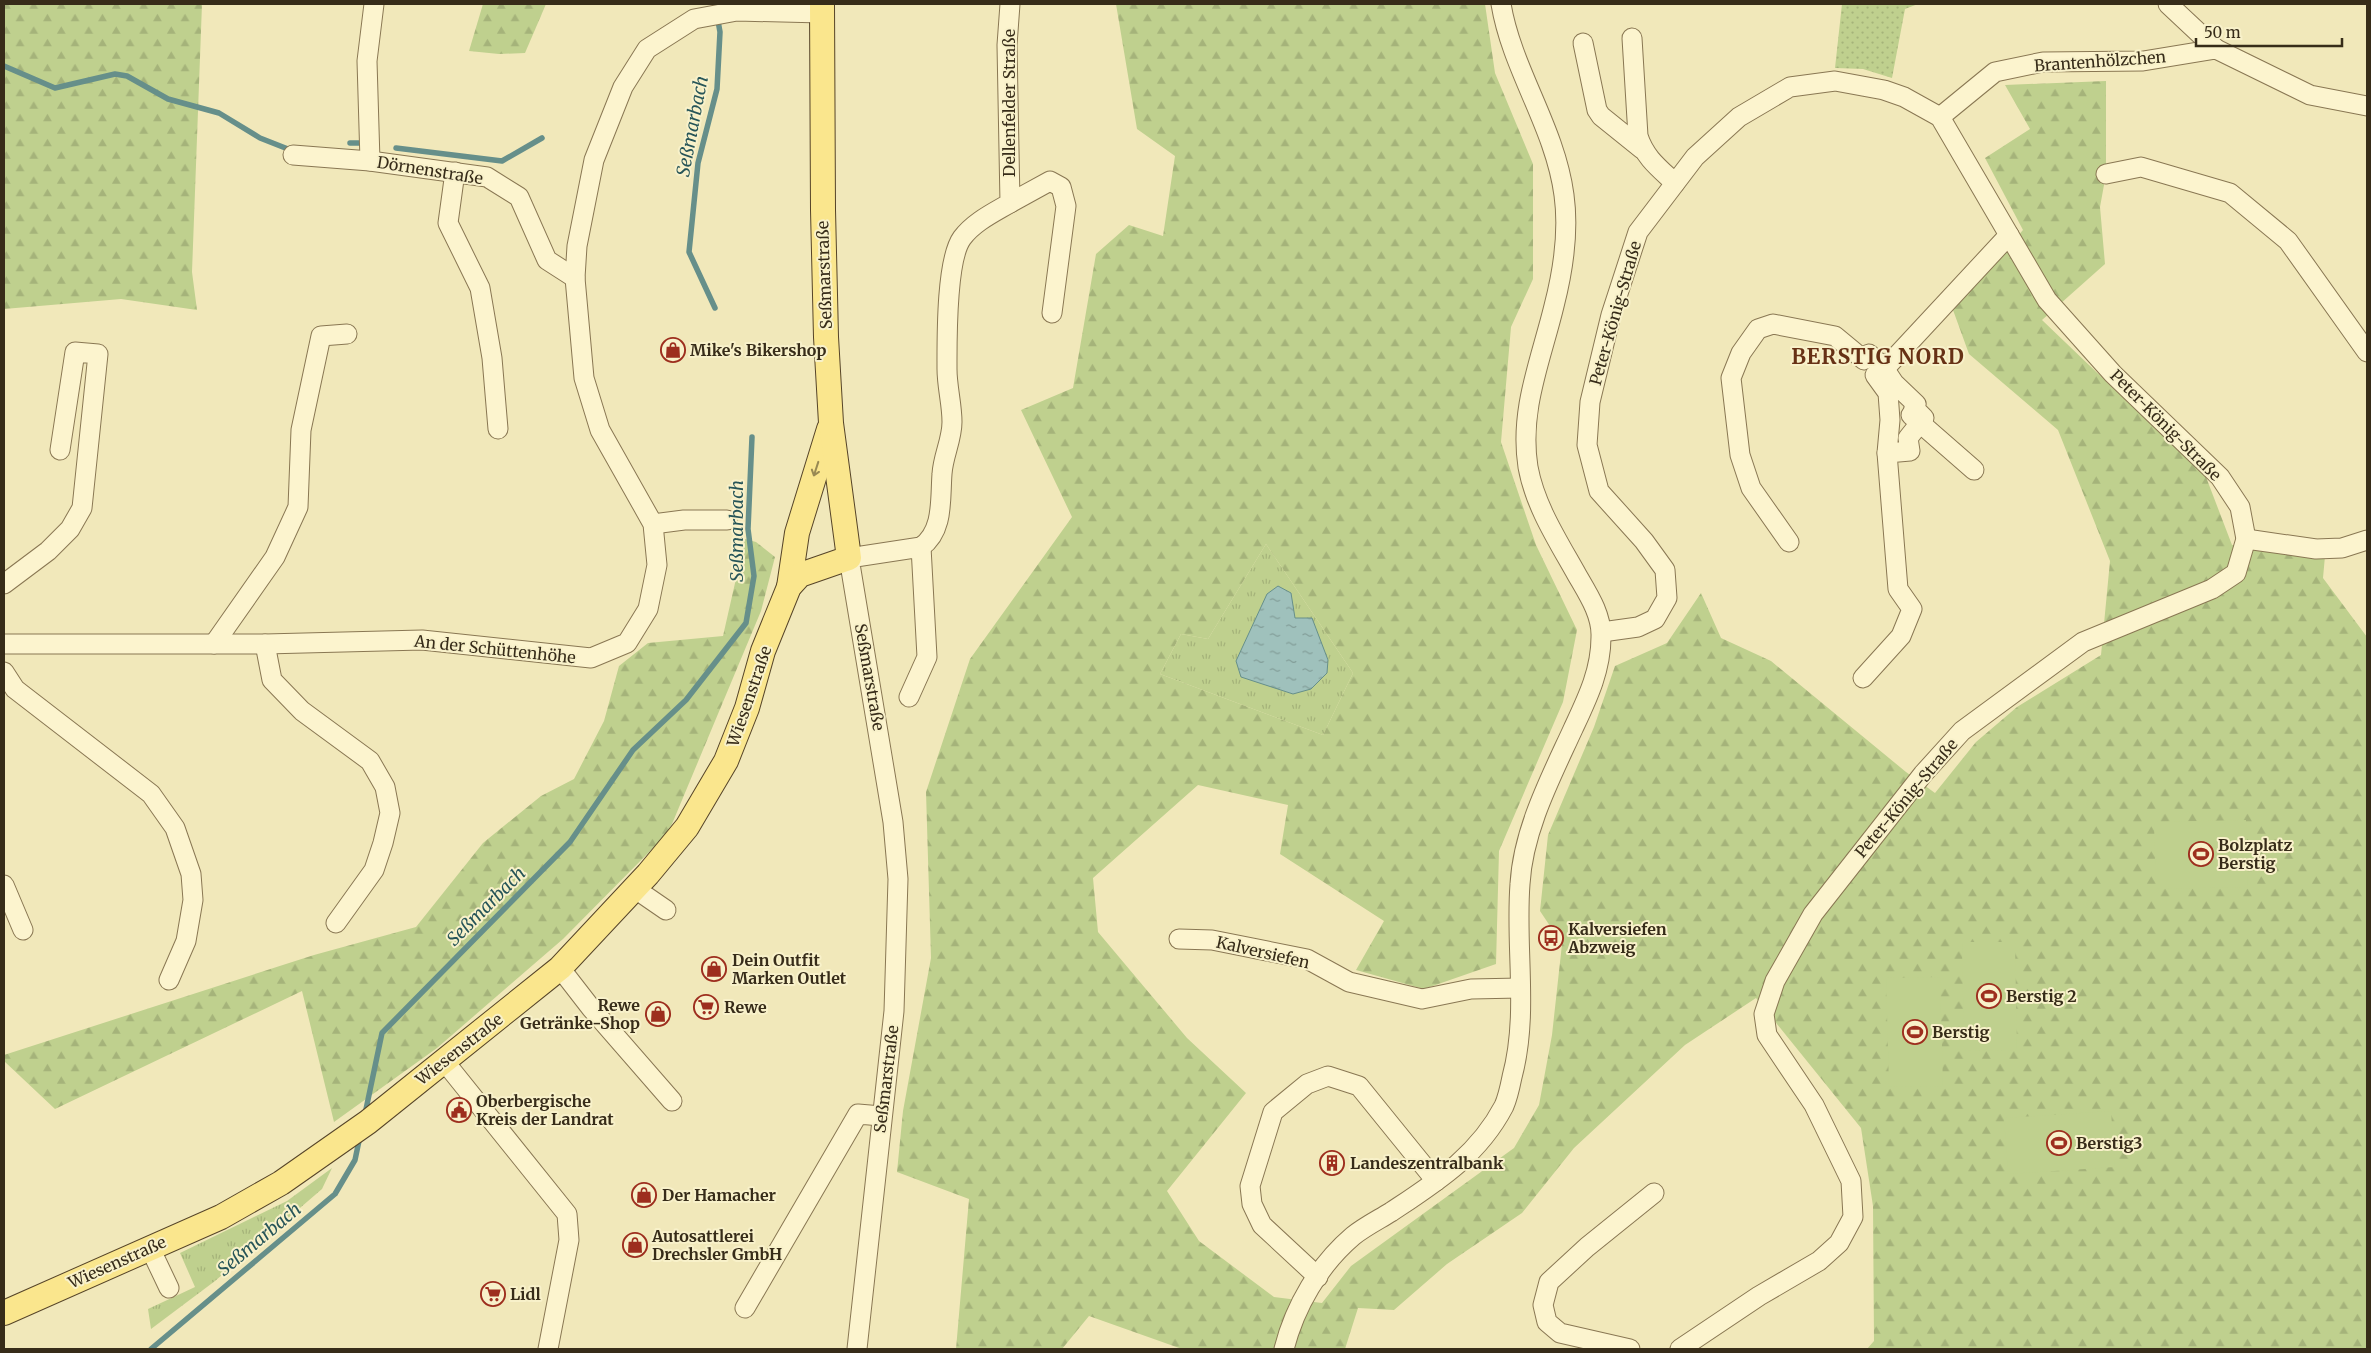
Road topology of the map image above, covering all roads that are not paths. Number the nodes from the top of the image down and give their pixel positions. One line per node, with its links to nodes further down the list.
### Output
1 (374, 4): 13 (street)
2 (1010, 4): 17 (street, Dellenfelder Straße)
3 (1500, 4): 40 (street)
4 (2168, 4): 8 (street)
5 (822, 8): 19 (street, An der Schüttenhöhe); 25 (main road, Seßmarstraße)
6 (1632, 38): 11 (street)
7 (1583, 43): 11 (street)
8 (2216, 49): 9 (street); 10 (street, Brantenhölzchen)
9 (2367, 106)
10 (1940, 117): 16 (street, Peter-König-Straße); 18 (street, Peter-König-Straße)
11 (1642, 150): 16 (street)
12 (293, 155): 13 (street, Dörnenstraße)
13 (370, 161): 14 (street, Dörnenstraße)
14 (455, 172): 19 (street, Dörnenstraße); 27 (street)
15 (2106, 174): 22 (street)
16 (1675, 183): 40 (street, Peter-König-Straße)
17 (1010, 203): 20 (street, Dellenfelder Straße); 36 (street, Dellenfelder Straße)
18 (2009, 235): 23 (street); 33 (street, Peter-König-Straße)
19 (575, 278): 32 (street, An der Schüttenhöhe)
20 (1052, 313)
21 (347, 334): 42 (street)
22 (2367, 352)
23 (1880, 373): 24 (street); 26 (street); 35 (street)
24 (1888, 394): 26 (street); 29 (street)
25 (832, 423): 37 (main road, Seßmarstraße); 39 (main road, Wiesenstraße, one-way to 39)
26 (1920, 423): 29 (street); 30 (street)
27 (498, 429)
28 (60, 450): 38 (street)
29 (1886, 453): 45 (street)
30 (1974, 470)
31 (727, 520): 32 (street)
32 (653, 524): 43 (street, An der Schüttenhöhe)
33 (2246, 539): 34 (street); 70 (street, Peter-König-Straße)
34 (2367, 540)
35 (1789, 542)
36 (921, 547): 37 (street); 46 (street)
37 (849, 558): 39 (main road); 58 (street, Seßmarstraße)
38 (4, 584)
39 (789, 587): 47 (main road, Wiesenstraße)
40 (1602, 632): 55 (street)
41 (4, 644): 42 (street, An der Schüttenhöhe)
42 (214, 644): 43 (street, An der Schüttenhöhe)
43 (265, 644): 50 (street)
44 (4, 672): 54 (street)
45 (1863, 678)
46 (909, 697)
47 (634, 888): 49 (street); 53 (main road, Wiesenstraße)
48 (6, 895): 51 (street)
49 (666, 910)
50 (336, 923)
51 (23, 930)
52 (1179, 939): 55 (street, Kalversiefen)
53 (560, 968): 56 (main road, Wiesenstraße); 57 (street)
54 (169, 980)
55 (1520, 988): 59 (street)
56 (444, 1061): 61 (main road, Wiesenstraße); 66 (street)
57 (672, 1101)
58 (882, 1116): 64 (street); 67 (street, Seßmarstraße)
59 (1436, 1181): 62 (street); 62 (street)
60 (1654, 1193): 69 (street)
61 (150, 1248): 63 (street); 65 (main road, Wiesenstraße)
62 (1318, 1277): 68 (street)
63 (169, 1288)
64 (745, 1308)
65 (4, 1313)
66 (548, 1349)
67 (857, 1349)
68 (1284, 1349)
69 (1630, 1349)
70 (1680, 1349)

